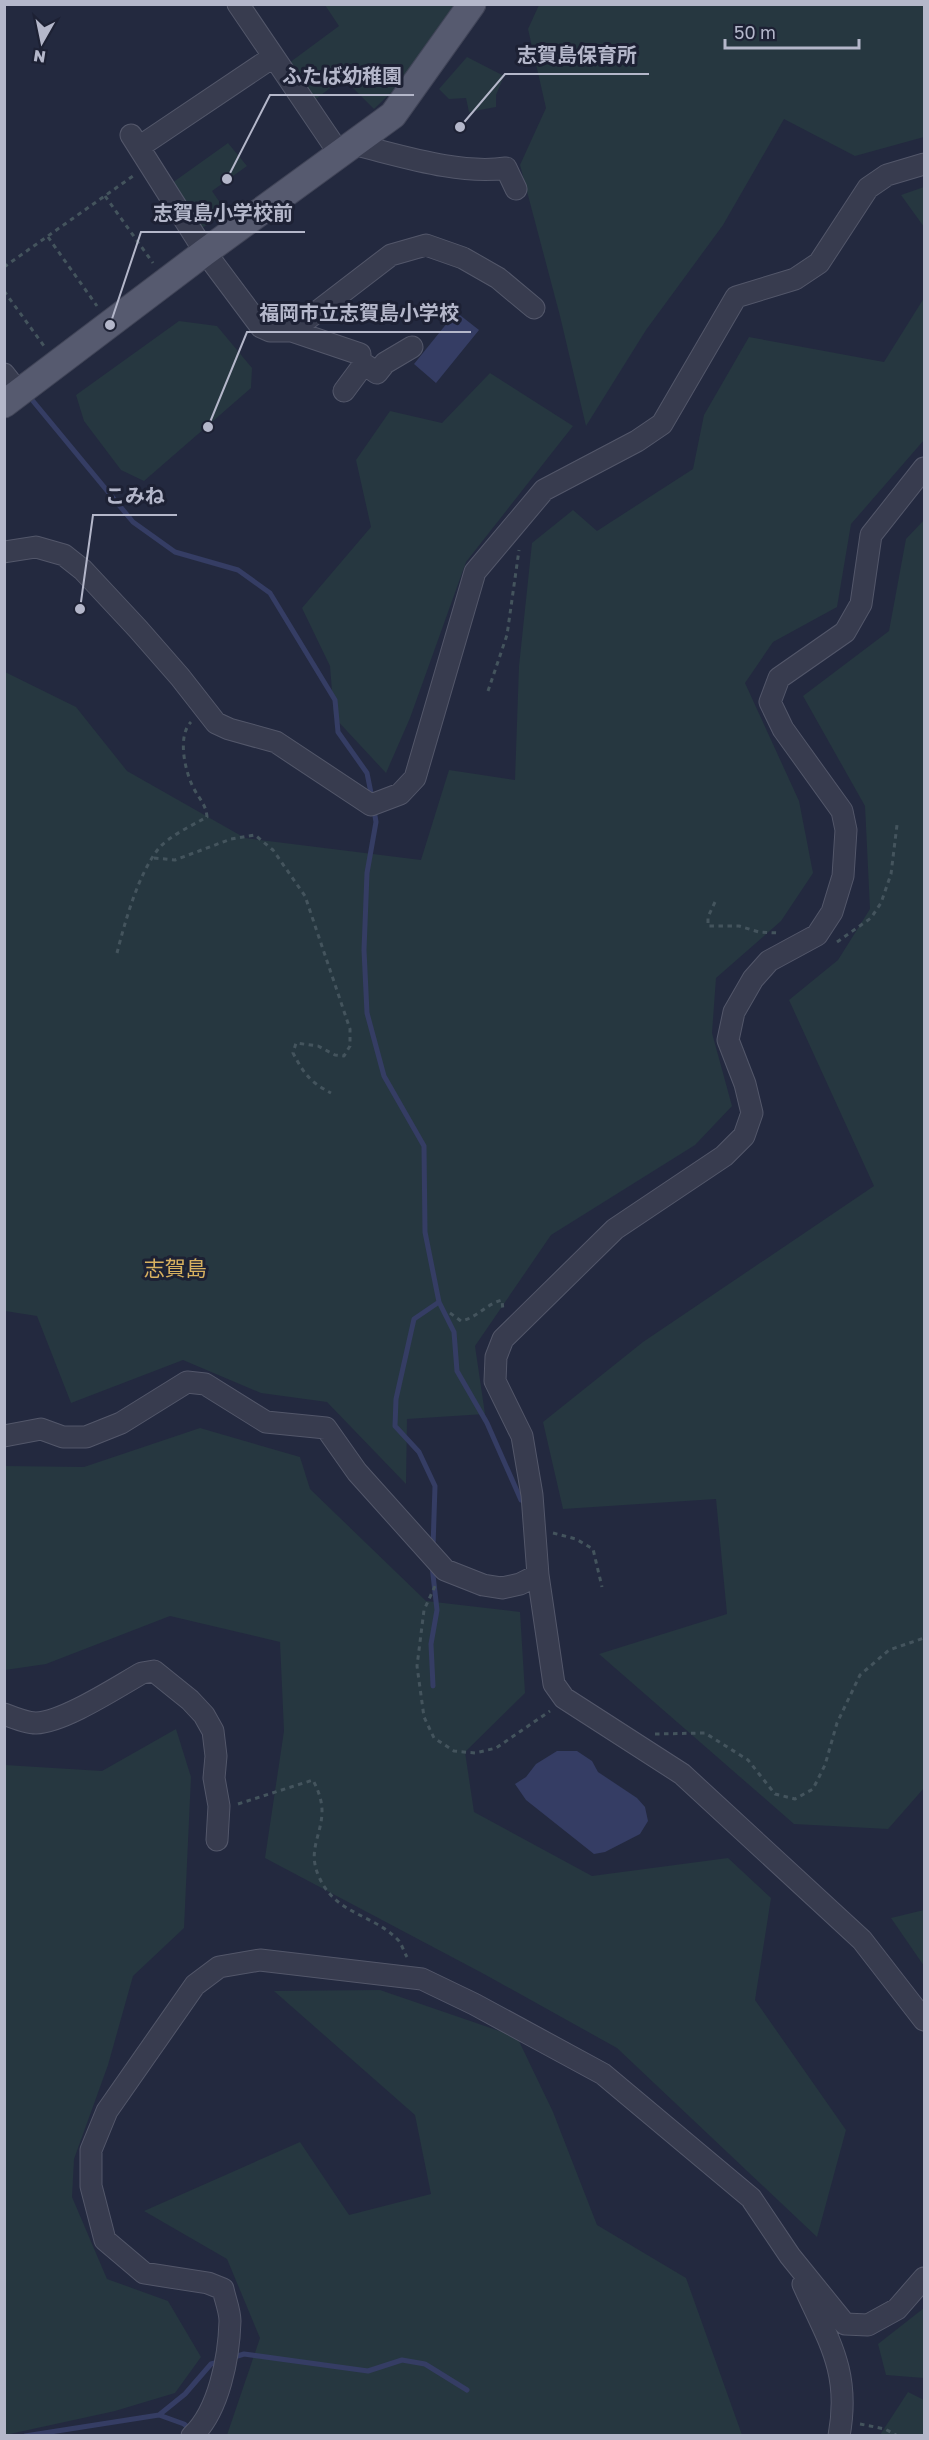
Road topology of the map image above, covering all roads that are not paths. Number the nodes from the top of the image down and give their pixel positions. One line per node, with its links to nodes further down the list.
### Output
1 (238, 4): 3 (street)
2 (472, 4): 4 (main road)
3 (273, 57): 4 (street); 7 (street)
4 (345, 148): 6 (street); 7 (main road)
5 (924, 164): 15 (street)
6 (516, 189)
7 (204, 252): 9 (street); 12 (main road)
8 (534, 308): 9 (street)
9 (292, 331): 11 (street)
10 (412, 347): 13 (street)
11 (360, 354)
12 (15, 388)
13 (344, 391)
14 (924, 468): 17 (street)
15 (4, 552)
16 (4, 1436): 17 (street)
17 (538, 1575): 20 (street)
18 (4, 1714): 19 (street)
19 (217, 1840)
20 (924, 2020)
21 (790, 2256): 22 (street); 23 (street); 24 (street)
22 (924, 2278)
23 (841, 2428)
24 (192, 2436)

